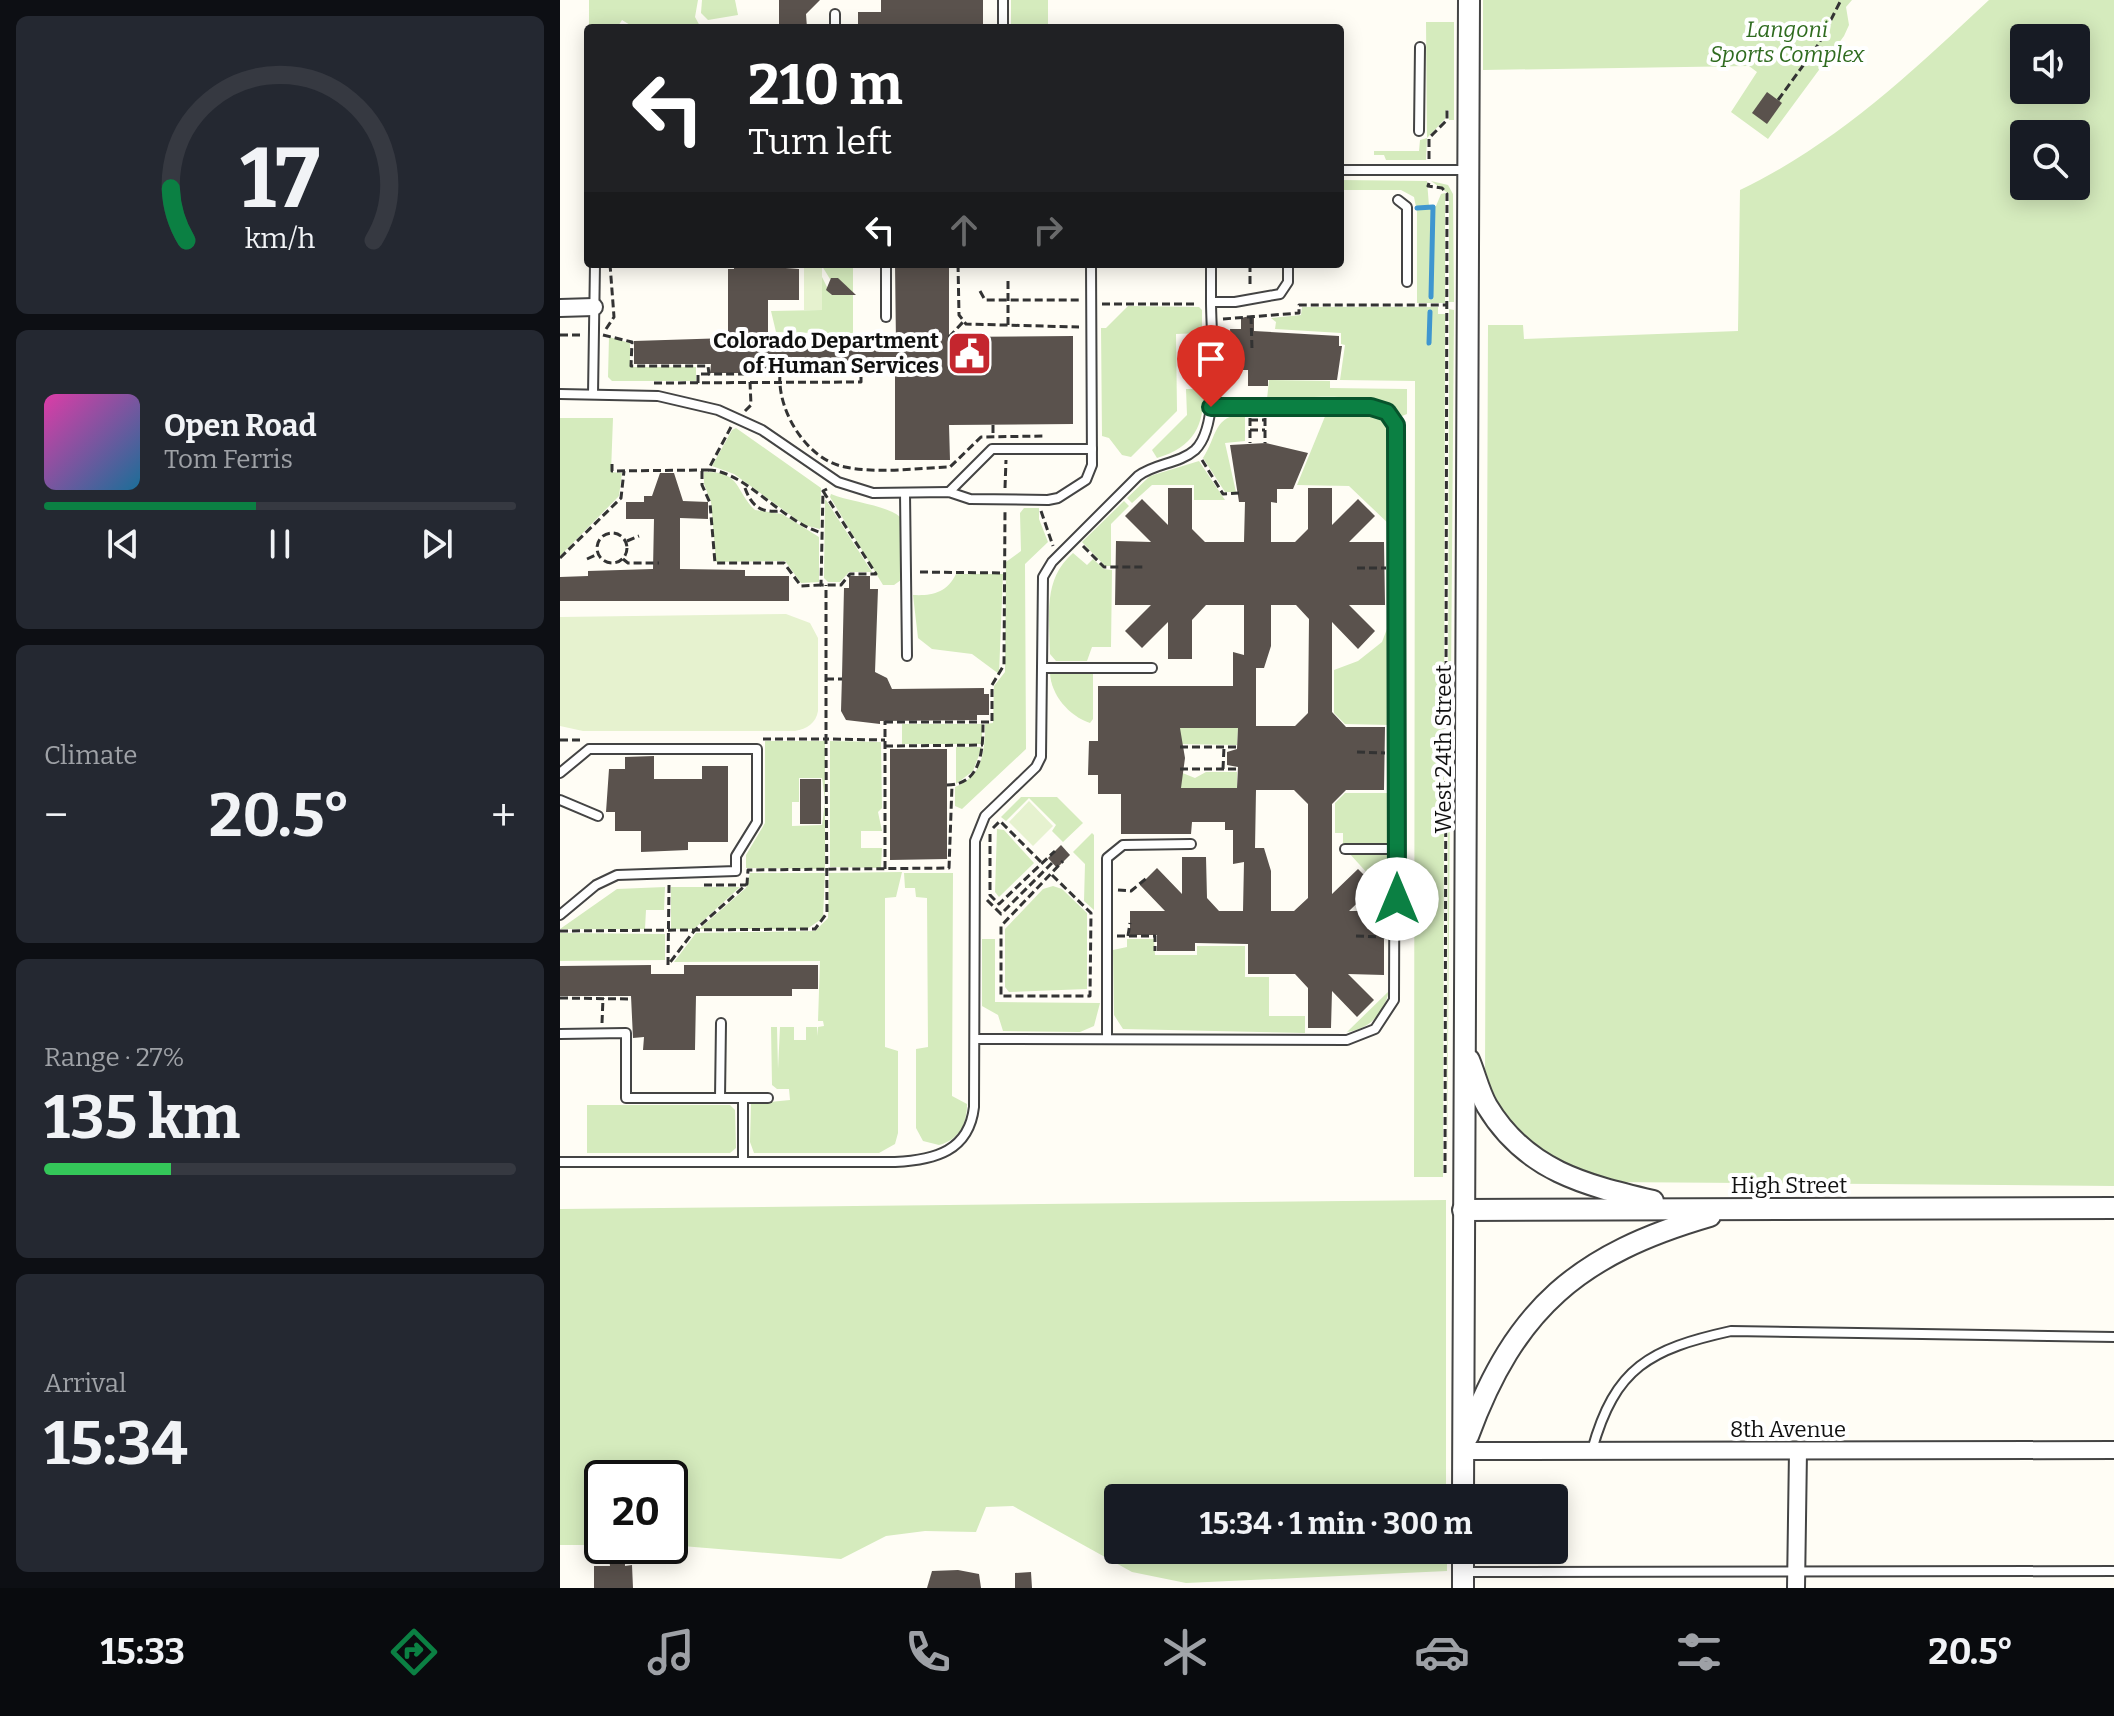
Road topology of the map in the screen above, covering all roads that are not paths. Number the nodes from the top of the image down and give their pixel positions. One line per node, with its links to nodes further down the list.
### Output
1 (1003, 0): 5 (lane)
2 (1469, 0): 9 (street, West 24th Street)
3 (835, 14): 4 (lane)
4 (835, 24)
5 (1003, 24)
6 (1420, 47): 7 (lane)
7 (1419, 131)
8 (1344, 170): 9 (lane)
9 (1469, 170): 41 (street, West 24th Street)
10 (1398, 200): 16 (lane)
11 (595, 268): 18 (lane)
12 (886, 268): 20 (lane)
13 (1091, 268): 24 (lane)
14 (1211, 268): 17 (lane)
15 (1288, 268): 17 (lane)
16 (1407, 282)
17 (1211, 302): 23 (lane)
18 (594, 307): 19 (street); 22 (lane)
19 (560, 308)
20 (886, 317)
21 (560, 394): 22 (lane)
22 (593, 394): 26 (lane)
23 (1211, 407): 28 (lane); 35 (lane)
24 (1092, 449): 25 (lane); 25 (lane)
25 (949, 492): 26 (lane)
26 (905, 493): 27 (lane)
27 (907, 656)
28 (1042, 668): 29 (lane); 39 (lane)
29 (1152, 668)
30 (560, 773): 36 (lane)
31 (560, 800): 32 (lane)
32 (598, 816)
33 (1191, 844): 40 (lane)
34 (1345, 849): 35 (lane)
35 (1397, 849): 40 (lane)
36 (560, 915)
37 (721, 1023): 42 (lane)
38 (560, 1034): 42 (lane)
39 (975, 1039): 40 (lane); 46 (lane)
40 (1107, 1039)
41 (1465, 1050): 48 (street); 50 (street, West 24th Street)
42 (720, 1098): 43 (lane)
43 (743, 1098): 44 (lane); 46 (lane)
44 (768, 1098)
45 (560, 1162): 46 (lane)
46 (743, 1162)
47 (2114, 1208): 49 (street, High Street)
48 (1708, 1209): 49 (street, High Street); 50 (street, High Street)
49 (1732, 1209): 53 (street)
50 (1463, 1210): 53 (street, West 24th Street)
51 (2114, 1337): 54 (lane)
52 (2114, 1450): 55 (street, 8th Avenue)
53 (1463, 1451): 54 (street, 8th Avenue); 56 (street, West 24th Street)
54 (1592, 1451): 55 (street, 8th Avenue)
55 (1798, 1451): 59 (street)
56 (1463, 1484)
57 (2114, 1571): 59 (lane)
58 (1463, 1580): 59 (lane)
59 (1796, 1580)

